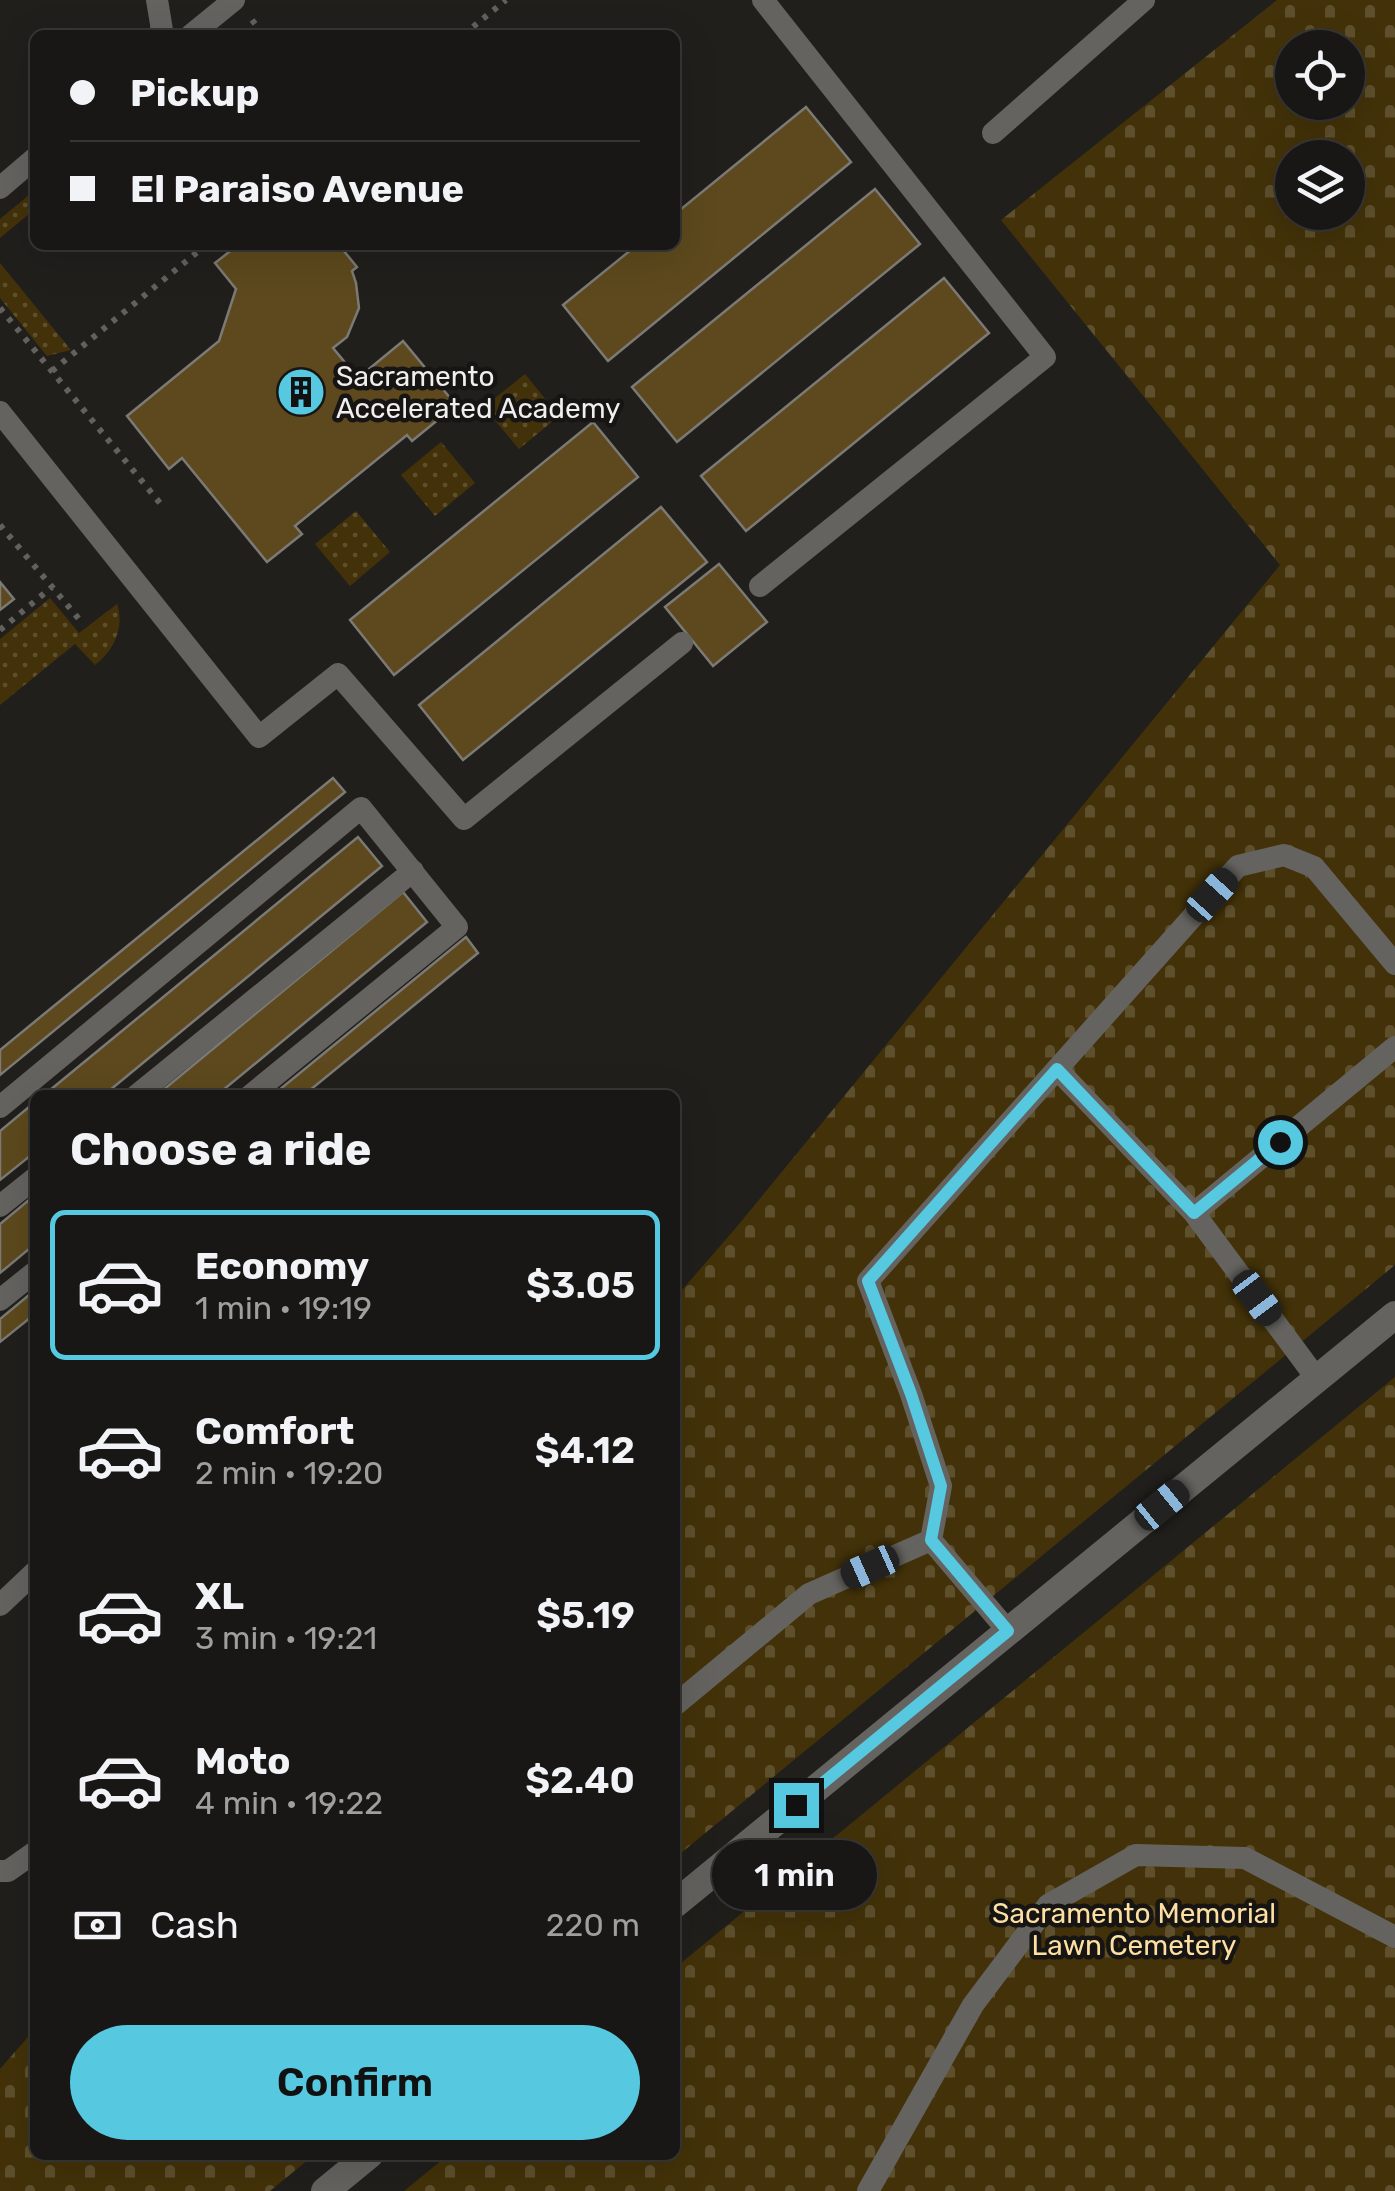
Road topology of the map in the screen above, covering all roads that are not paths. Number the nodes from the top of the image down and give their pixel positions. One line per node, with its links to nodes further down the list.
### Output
1 (156, 0): 5 (lane)
2 (234, 0): 6 (lane)
3 (763, 0): 11 (lane)
4 (1144, 0): 7 (lane)
5 (164, 30)
6 (197, 30)
7 (993, 133)
8 (30, 162): 9 (lane)
9 (0, 188)
10 (0, 412): 12 (lane)
11 (760, 586)
12 (682, 644)
13 (413, 871): 17 (lane); 18 (lane); 19 (lane)
14 (1395, 964): 16 (lane)
15 (1395, 1047): 22 (lane)
16 (1057, 1069): 22 (lane); 27 (lane)
17 (143, 1090)
18 (257, 1090)
19 (0, 1107)
20 (30, 1182): 21 (lane)
21 (0, 1206)
22 (1194, 1213): 26 (lane)
23 (30, 1276): 24 (lane)
24 (0, 1300)
25 (1395, 1314): 26 (street)
26 (1317, 1379): 30 (street)
27 (931, 1540): 30 (lane); 31 (lane)
28 (30, 1577): 29 (lane)
29 (0, 1604)
30 (1008, 1631): 34 (street)
31 (680, 1701)
32 (30, 1856): 33 (lane)
33 (0, 1870)
34 (680, 1900)
35 (1395, 1937): 38 (lane)
36 (363, 2160): 37 (street)
37 (326, 2191)
38 (868, 2191)

